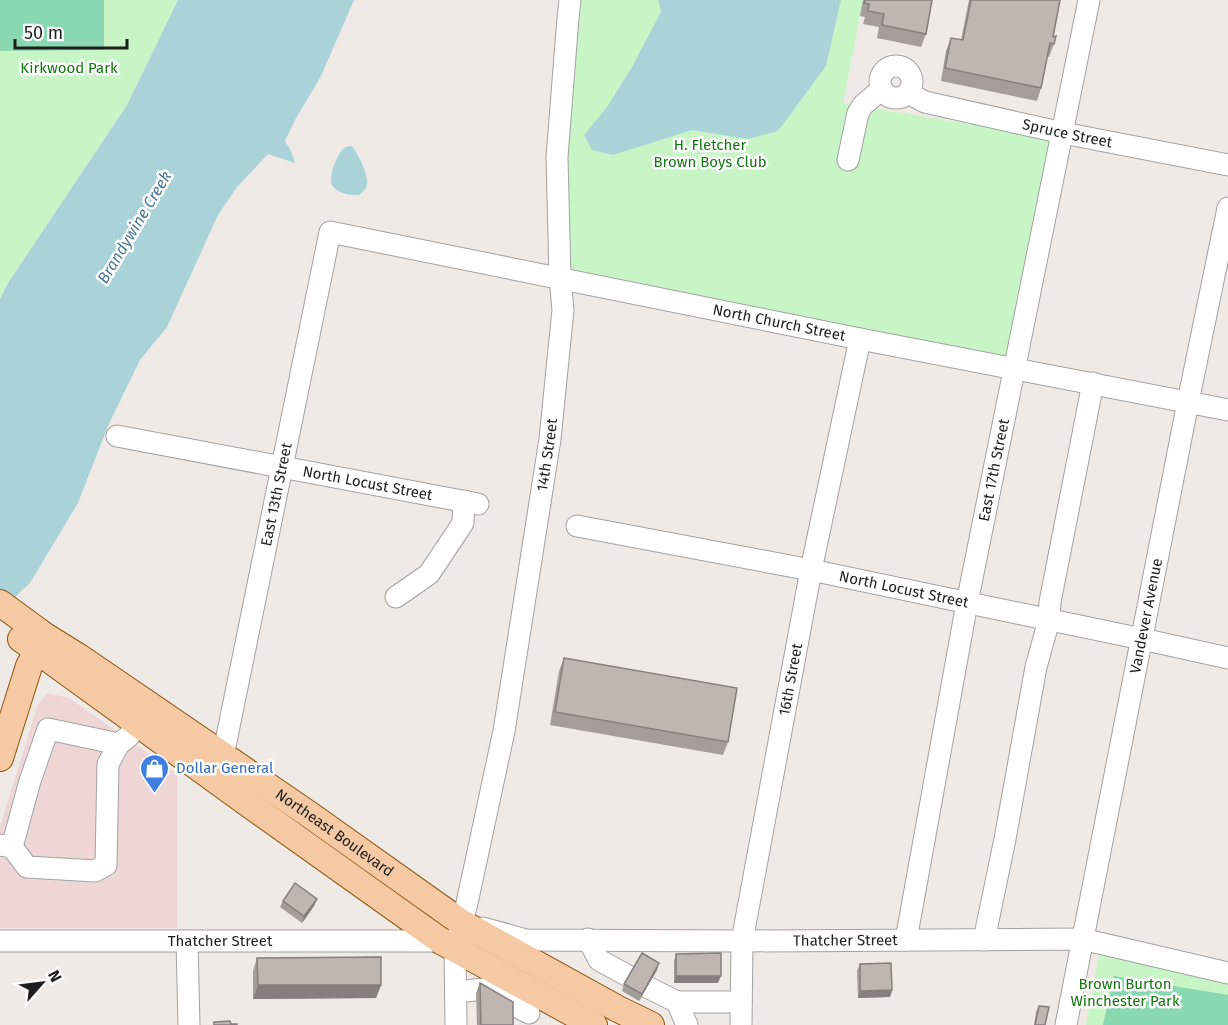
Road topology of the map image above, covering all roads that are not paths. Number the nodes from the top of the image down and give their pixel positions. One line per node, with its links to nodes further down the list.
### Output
1 (570, 0): 8 (street, 14th Street)
2 (1089, 0): 3 (street, East 17th Street)
3 (1063, 133): 4 (street, Spruce Street); 5 (street, Spruce Street); 10 (street, East 17th Street)
4 (848, 160)
5 (1228, 165)
6 (1228, 208): 12 (street, Vandever Avenue)
7 (330, 232): 8 (street, North Church Street); 15 (street, East 13th Street)
8 (560, 277): 9 (street, North Church Street); 30 (street, 14th Street)
9 (860, 339): 10 (street, North Church Street); 17 (street, 16th Street)
10 (1015, 368): 11 (street, North Church Street); 19 (street, East 17th Street)
11 (1093, 383): 12 (street, North Church Street); 21 (street)
12 (1188, 402): 13 (street, North Church Street); 22 (street, Vandever Avenue)
13 (1228, 410)
14 (117, 436): 15 (street, North Locust Street)
15 (282, 467): 18 (street, North Locust Street); 27 (street, East 13th Street)
16 (577, 526): 17 (street, North Locust Street)
17 (810, 570): 19 (street, North Locust Street); 37 (street, 16th Street)
18 (396, 597)
19 (967, 603): 21 (street, North Locust Street); 34 (street, East 17th Street)
20 (3, 615): 23 (main road, Northeast Boulevard)
21 (1049, 620): 22 (street, North Locust Street); 35 (street)
22 (1142, 639): 24 (street, North Locust Street); 32 (street, Vandever Avenue)
23 (41, 644): 25 (main road, Northeast Boulevard); 27 (main road, Northeast Boulevard); 28 (main road)
24 (1228, 658)
25 (137, 722): 26 (street); 38 (main road, Northeast Boulevard)
26 (119, 744): 29 (street); 29 (street)
27 (223, 756): 30 (main road, Northeast Boulevard)
28 (0, 758)
29 (6, 846)
30 (465, 913): 31 (street, Thatcher Street); 38 (street, 14th Street); 48 (main road, Northeast Boulevard)
31 (588, 939): 37 (street, Thatcher Street); 42 (street)
32 (1082, 939): 35 (street, Thatcher Street); 39 (street, Thatcher Street); 51 (street, Vandever Avenue)
33 (187, 940): 36 (street, Thatcher Street); 38 (street, Thatcher Street); 45 (street)
34 (906, 940): 35 (street, Thatcher Street); 37 (street, Thatcher Street)
35 (984, 940)
36 (0, 941)
37 (742, 941): 43 (street, 16th Street)
38 (448, 945): 40 (main road, Northeast Boulevard); 41 (street, 14th Street)
39 (1228, 973)
40 (488, 979): 41 (street); 44 (main road, Northeast Boulevard)
41 (456, 992): 46 (street, 14th Street)
42 (677, 1002): 43 (street); 49 (street)
43 (741, 1002): 50 (street, 16th Street)
44 (530, 1010): 47 (main road, Northeast Boulevard)
45 (189, 1025)
46 (456, 1025)
47 (594, 1025)
48 (651, 1025)
49 (687, 1025)
50 (741, 1025)
51 (1066, 1025)

